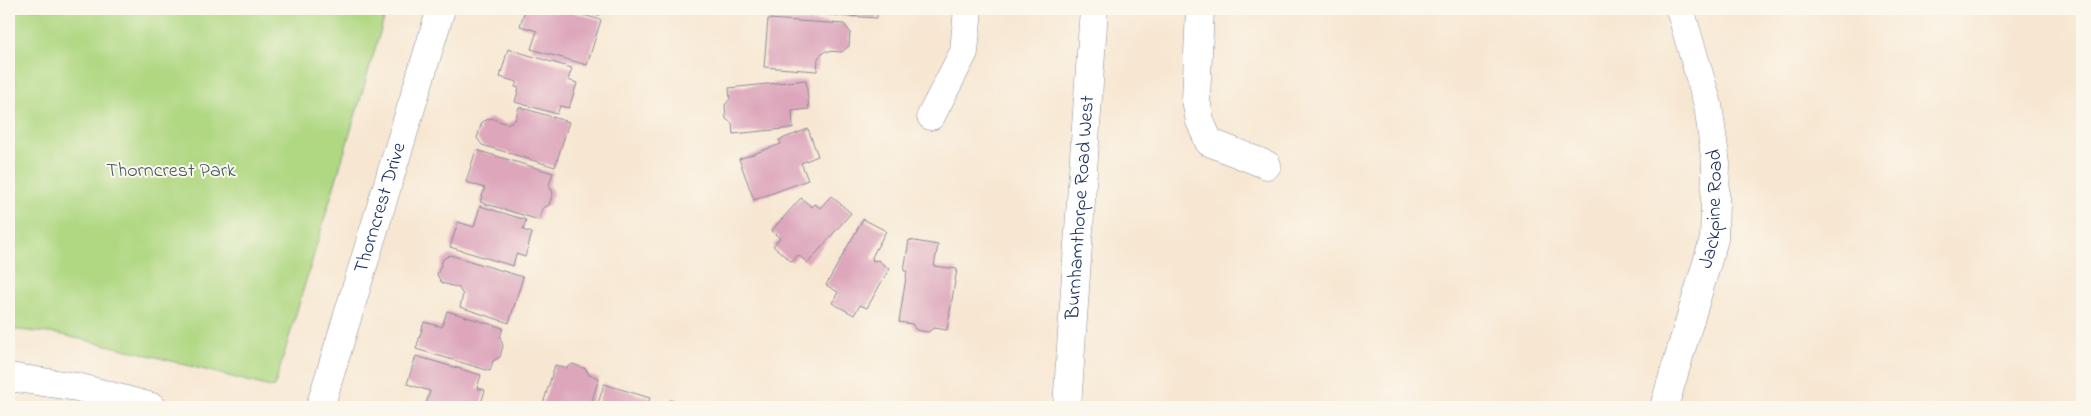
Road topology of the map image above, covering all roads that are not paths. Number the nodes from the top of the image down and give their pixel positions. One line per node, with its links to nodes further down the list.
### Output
1 (441, 9): 10 (street, Thorncrest Drive)
2 (968, 9): 6 (street)
3 (1094, 9): 11 (street, Burnhamthorpe Road West)
4 (1200, 9): 7 (street)
5 (1680, 9): 12 (street, Jackpine Road)
6 (931, 116)
7 (1267, 165)
8 (9, 377): 9 (street)
9 (152, 407)
10 (320, 407)
11 (1067, 407)
12 (1664, 407)

